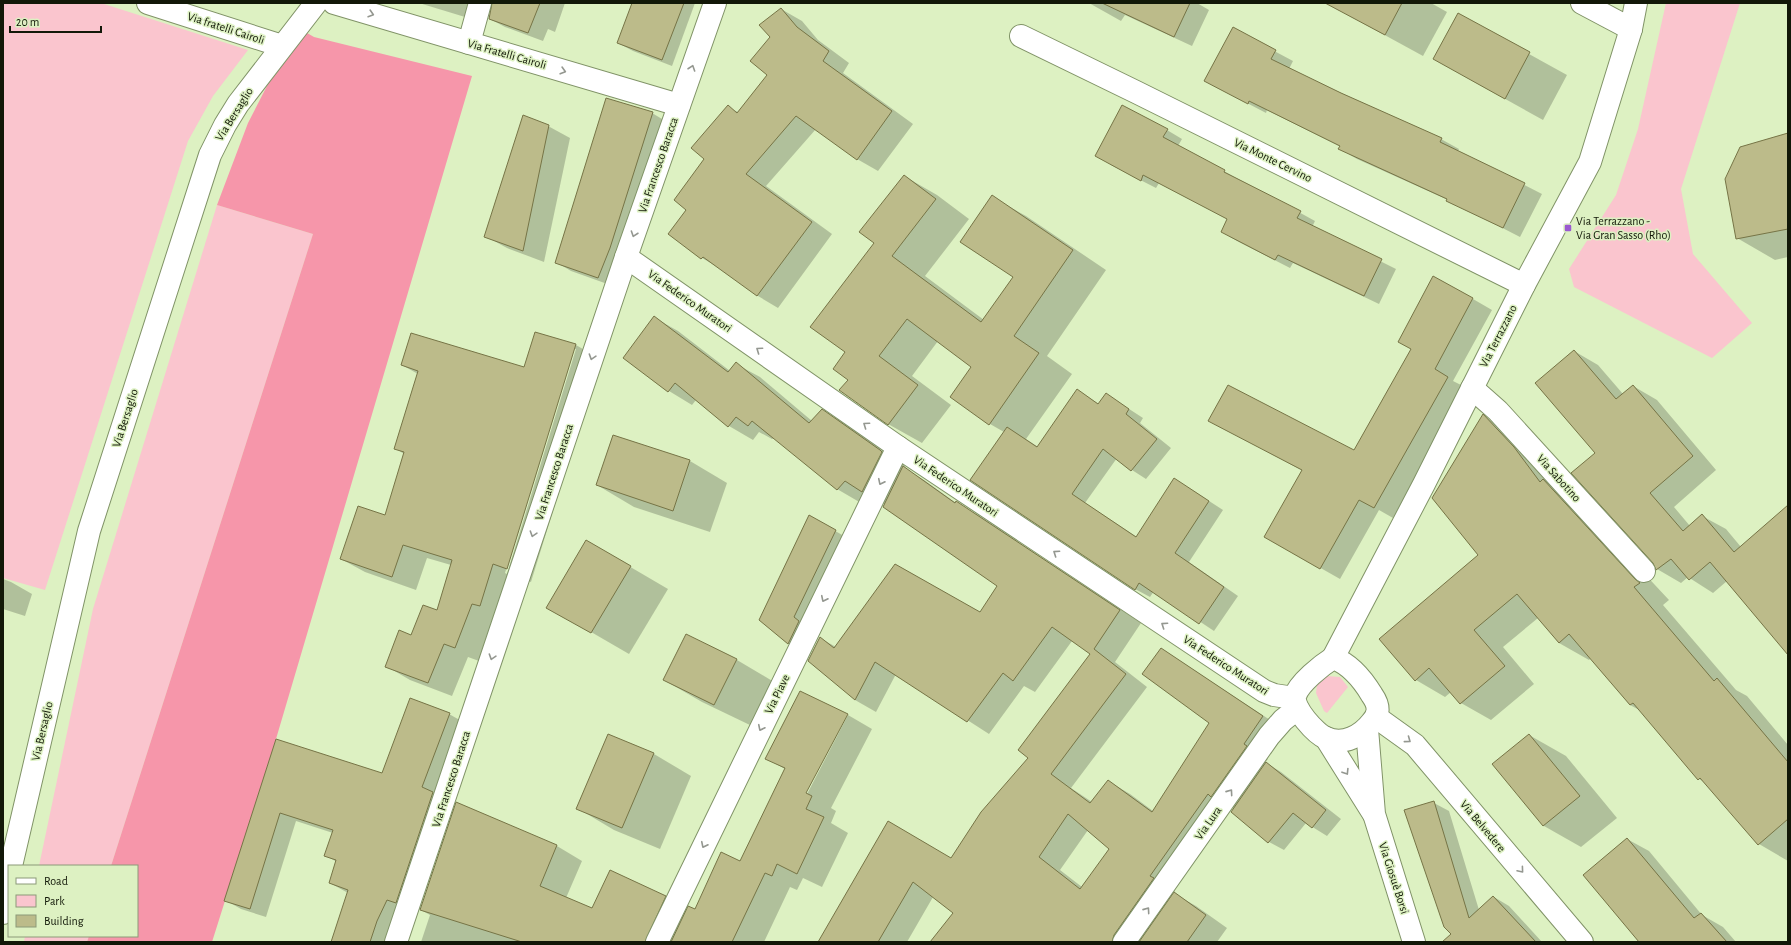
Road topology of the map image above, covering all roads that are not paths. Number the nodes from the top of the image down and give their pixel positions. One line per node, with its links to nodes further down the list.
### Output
1 (148, 3): 11 (street, Via fratelli Cairoli)
2 (316, 3): 11 (street, Via Bersaglio)
3 (334, 3): 10 (street, Via Fratelli Cairoli, one-way to 10)
4 (480, 3): 10 (street)
5 (715, 3): 12 (street, Via Francesco Baracca, one-way to 5)
6 (1582, 3): 8 (street)
7 (1636, 3): 8 (street, Via Terrazzano)
8 (1631, 29): 14 (street, Via Terrazzano)
9 (1020, 36): 14 (street, Via Monte Cervino)
10 (469, 43): 12 (street, Via Fratelli Cairoli, one-way to 12)
11 (282, 46): 23 (street, Via Bersaglio)
12 (679, 105): 13 (street, Via Francesco Baracca, one-way to 13)
13 (626, 257): 16 (street, Via Federico Muratori, one-way to 13); 26 (street, Via Francesco Baracca, one-way to 26)
14 (1524, 285): 15 (street, Via Terrazzano)
15 (1472, 388): 17 (street, Via Sabotino); 18 (street, Via Terrazzano)
16 (898, 447): 19 (street, Via Federico Muratori, one-way to 16); 27 (street, Via Piave, one-way to 27)
17 (1644, 571)
18 (1333, 658): 19 (street); 20 (street)
19 (1296, 704): 21 (street); 28 (street, Via Lura, one-way to 19)
20 (1372, 723): 21 (street); 22 (street, Via Giosuè Borsi); 30 (street, Via Belvedere, one-way to 30)
21 (1326, 738): 22 (street, Via Giosuè Borsi, one-way to 22)
22 (1374, 814): 29 (street, Via Giosuè Borsi)
23 (11, 865)
24 (8, 880): 25 (street)
25 (3, 913)
26 (396, 942)
27 (657, 942)
28 (1124, 942)
29 (1414, 942)
30 (1582, 942)

